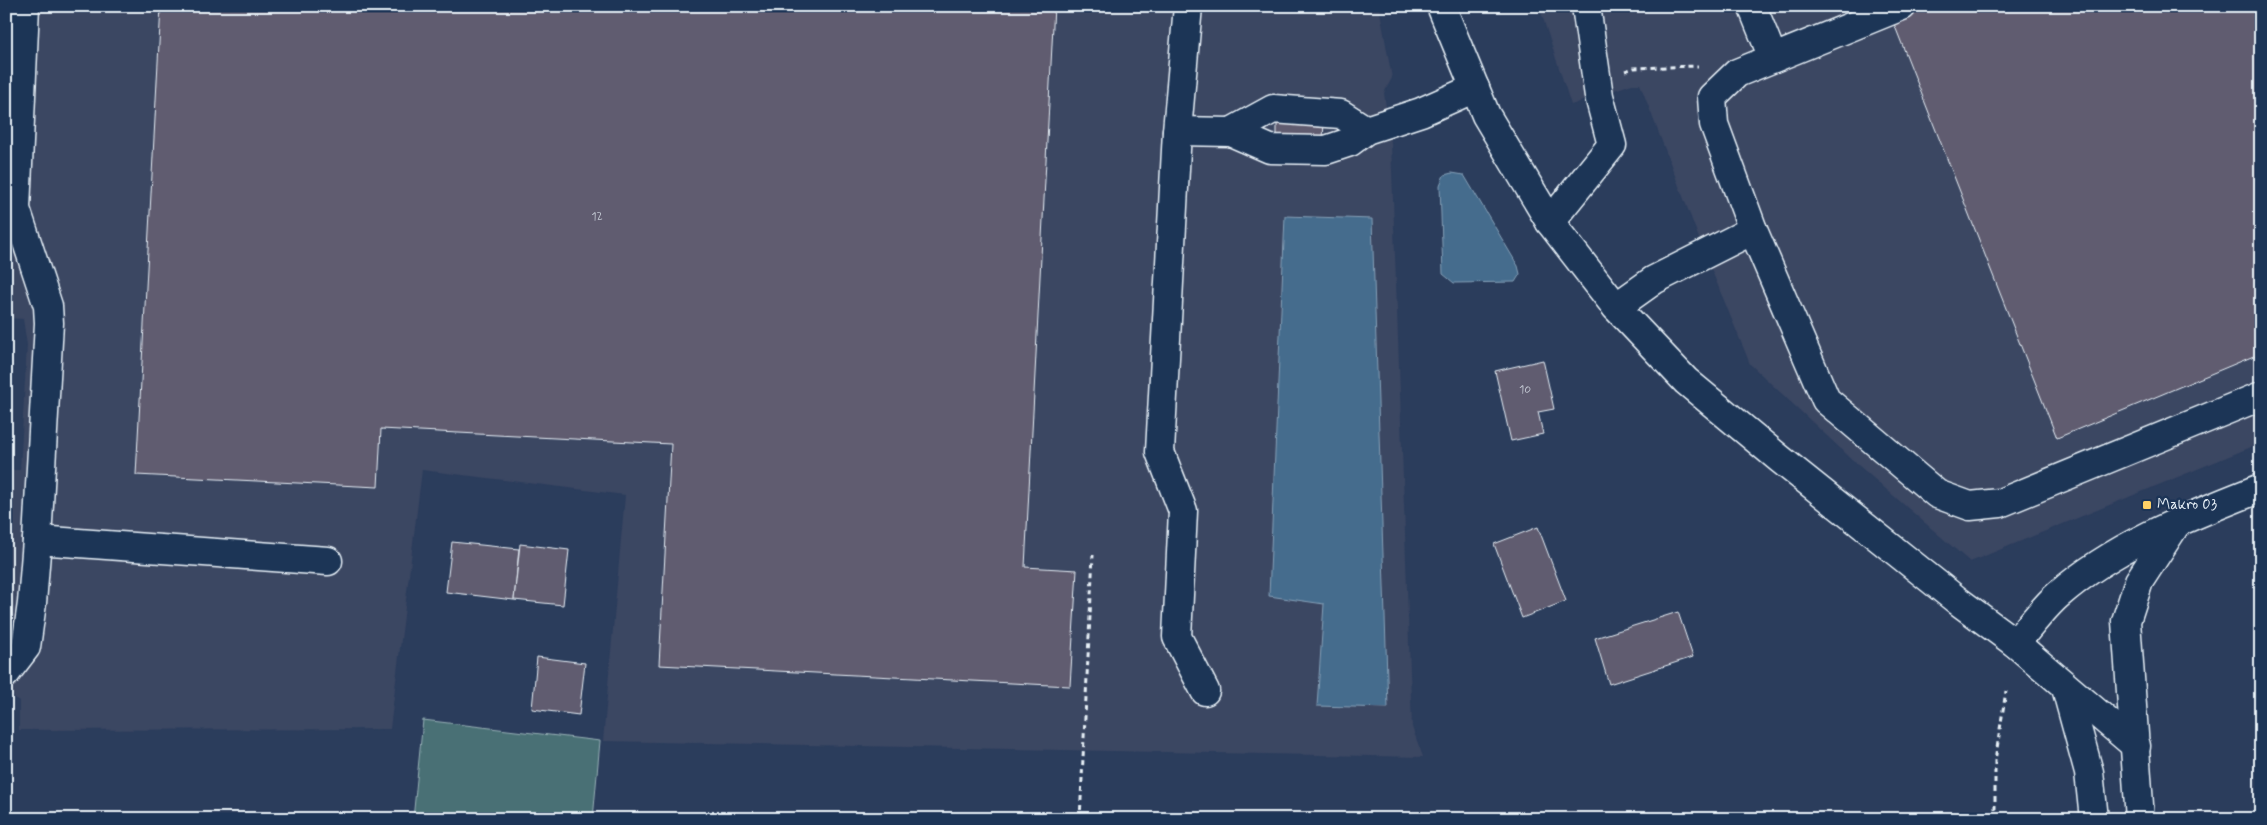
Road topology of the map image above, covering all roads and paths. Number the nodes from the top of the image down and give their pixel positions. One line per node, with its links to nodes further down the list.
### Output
1 (25, 6): 20 (street)
2 (1188, 6): 12 (street)
3 (1442, 6): 10 (street)
4 (1586, 6): 14 (street)
5 (1752, 6): 7 (street)
6 (1902, 6): 7 (street)
7 (1773, 58): 15 (street)
8 (1701, 66): 9 (path)
9 (1623, 78)
10 (1475, 88): 11 (street); 14 (street)
11 (1366, 130): 13 (street); 13 (street)
12 (1177, 131): 13 (street); 26 (street)
13 (1230, 132)
14 (1550, 222): 16 (street)
15 (1753, 230): 16 (street); 17 (street)
16 (1616, 307): 23 (street)
17 (2261, 396)
18 (2261, 488): 19 (street)
19 (2178, 521): 23 (street); 28 (street)
20 (37, 540): 22 (street); 24 (street)
21 (1093, 555): 29 (path)
22 (328, 561)
23 (2015, 643): 25 (street)
24 (6, 673)
25 (2066, 688): 28 (street); 31 (street)
26 (1205, 691)
27 (2006, 691): 30 (path)
28 (2136, 746): 32 (street)
29 (1080, 819)
30 (1995, 819)
31 (2094, 819)
32 (2140, 819)

